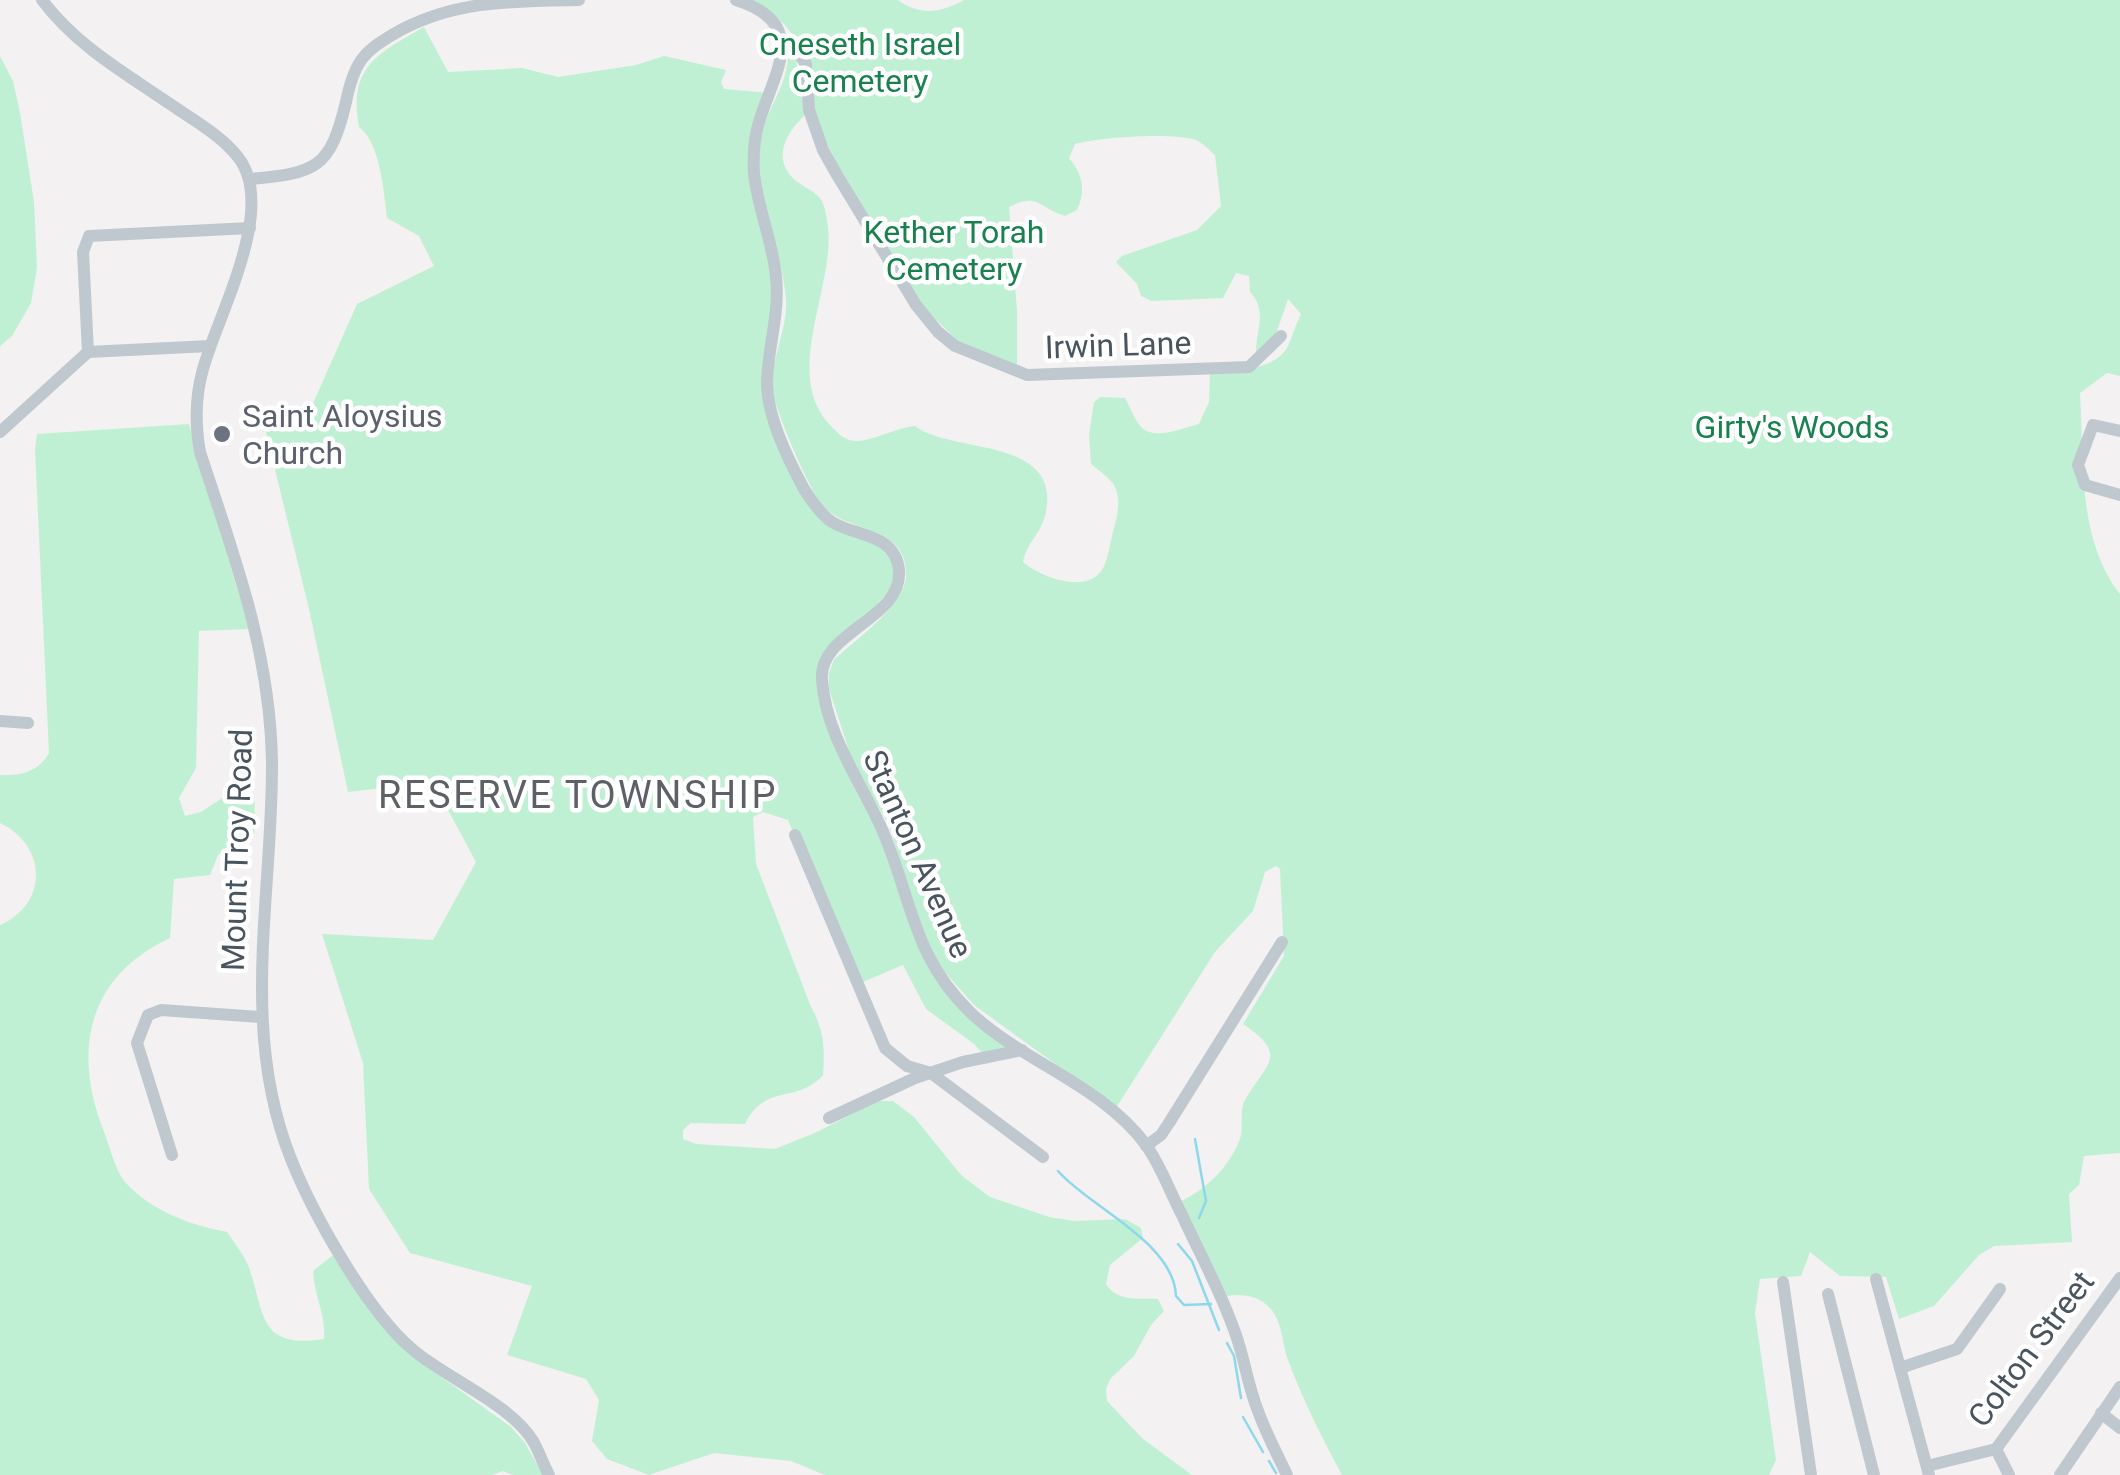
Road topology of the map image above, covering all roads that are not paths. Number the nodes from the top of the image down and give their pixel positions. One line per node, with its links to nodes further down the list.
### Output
1 (42, 0): 5 (street)
2 (580, 0): 5 (street)
3 (736, 0): 4 (street, Irwin Lane)
4 (780, 38): 7 (street, Irwin Lane); 18 (street, Stanton Avenue)
5 (250, 179): 6 (street, Mount Troy Road)
6 (250, 228): 8 (street, Mount Troy Road); 9 (street)
7 (1281, 336)
8 (210, 346): 9 (street); 17 (street, Mount Troy Road)
9 (88, 352): 11 (street)
10 (2120, 430): 12 (street)
11 (0, 432)
12 (2120, 495)
13 (0, 722): 14 (street)
14 (28, 722)
15 (796, 835): 19 (street)
16 (1282, 942): 21 (street)
17 (260, 1017): 22 (street); 35 (street, Mount Troy Road)
18 (1022, 1050): 19 (street); 21 (street, Stanton Avenue)
19 (932, 1073): 20 (street); 23 (street)
20 (829, 1118)
21 (1146, 1146): 36 (street, Stanton Avenue)
22 (172, 1155)
23 (1042, 1157)
24 (2120, 1278): 33 (street, Colton Street)
25 (1876, 1279): 29 (street)
26 (1783, 1282): 37 (street)
27 (1828, 1294): 38 (street)
28 (2000, 1298): 29 (street)
29 (1900, 1368): 34 (street)
30 (2120, 1387): 31 (street)
31 (2101, 1413): 32 (street); 40 (street)
32 (2120, 1428)
33 (1996, 1449): 34 (street, Colton Street); 39 (street)
34 (1928, 1470)
35 (548, 1475)
36 (1287, 1475)
37 (1811, 1475)
38 (1874, 1475)
39 (2010, 1475)
40 (2060, 1475)

